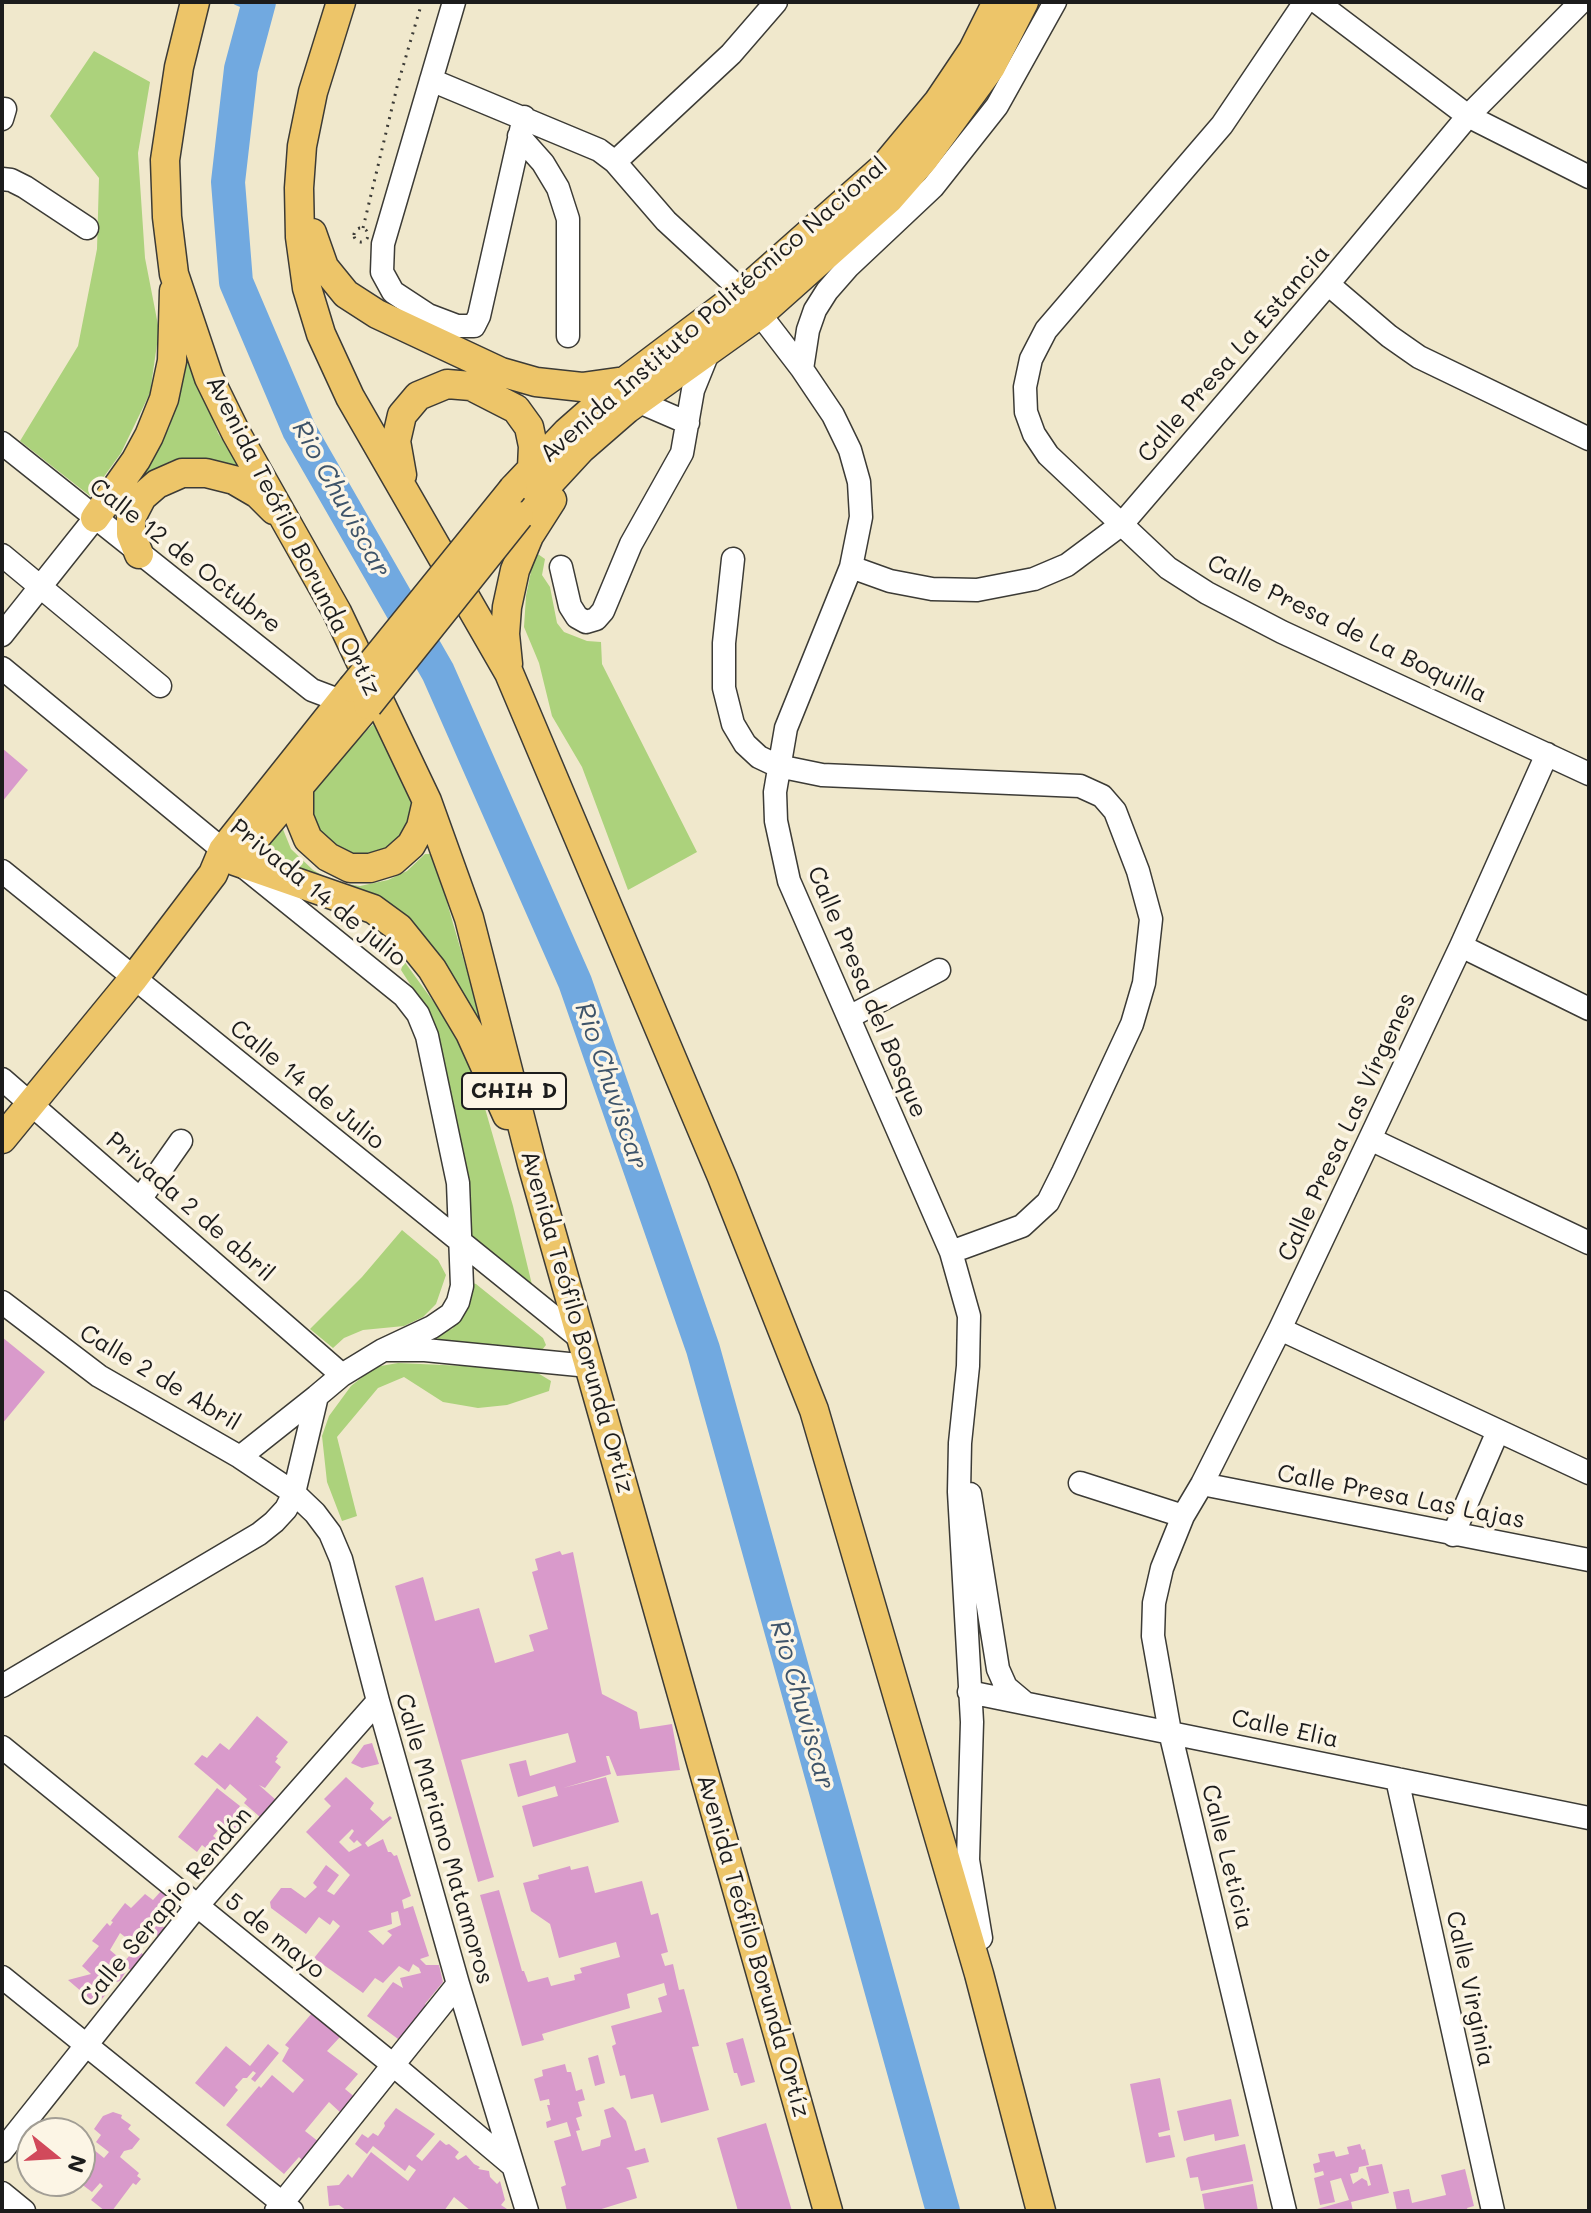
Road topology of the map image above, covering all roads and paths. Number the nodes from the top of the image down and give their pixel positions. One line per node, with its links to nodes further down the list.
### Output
1 (195, 2): 21 (main road, Avenida Teófilo Borunda Ortíz / CHIH D)
2 (341, 2): 18 (main road)
3 (422, 2): 20 (path)
4 (454, 2): 12 (street)
5 (776, 2): 15 (street)
6 (997, 2): 23 (main road, Avenida Instituto Politécnico Nacional)
7 (1024, 2): 23 (main road, Avenida Instituto Politécnico Nacional)
8 (1055, 2): 26 (street)
9 (1305, 2): 35 (street, Calle Presa de La Boquilla)
10 (1317, 2): 13 (street)
11 (1581, 2): 13 (street, Calle Presa La Estancia)
12 (431, 80): 14 (street, Calle Presa del Bosque); 14 (street)
13 (1468, 116): 16 (street); 22 (street, Calle Presa La Estancia)
14 (522, 127): 15 (street, Calle Presa del Bosque); 24 (street)
15 (615, 162): 23 (street, Calle Presa del Bosque)
16 (1589, 177)
17 (2, 179): 19 (street)
18 (299, 188): 27 (main road); 32 (main road)
19 (87, 228)
20 (363, 228)
21 (174, 274): 33 (main road); 34 (main road, Avenida Teófilo Borunda Ortíz / CHIH D)
22 (1328, 284): 29 (street); 35 (street, Calle Presa La Estancia)
23 (751, 303): 25 (main road, Avenida Instituto Politécnico Nacional); 26 (street, Calle Presa del Bosque); 27 (main road, Avenida Instituto Politécnico Nacional)
24 (568, 336)
25 (710, 348): 27 (main road, Avenida Instituto Politécnico Nacional); 28 (street)
26 (802, 369): 40 (street, Calle Presa del Bosque)
27 (630, 397): 28 (street); 31 (main road, Avenida Instituto Politécnico Nacional); 44 (main road); 46 (main road, Avenida Instituto Politécnico Nacional, bridge)
28 (688, 423): 39 (street)
29 (1589, 439)
30 (2, 443): 33 (street, Calle 12 de Octubre)
31 (522, 478): 32 (main road); 46 (main road, Avenida Instituto Politécnico Nacional, bridge)
32 (404, 488): 44 (main road)
33 (95, 518): 36 (street, Calle 12 de Octubre); 41 (street)
34 (289, 524): 36 (main road); 51 (main road, Avenida Teófilo Borunda Ortíz / CHIH D)
35 (1122, 524): 40 (street, Calle Presa La Estancia); 47 (street, Calle Presa de La Boquilla)
36 (139, 554): 46 (street, Calle 12 de Octubre)
37 (2, 555): 41 (street)
38 (733, 559): 48 (street)
39 (561, 567)
40 (851, 567): 48 (street, Calle Presa del Bosque)
41 (40, 586): 42 (street); 45 (street)
42 (2, 635)
43 (2, 668): 52 (street, Privada 14 de julio)
44 (509, 673): 98 (main road)
45 (160, 686)
46 (354, 698): 50 (main road, Avenida Instituto Politécnico Nacional); 52 (main road, Avenida Instituto Politécnico Nacional)
47 (1547, 754): 49 (street, Calle Presa de La Boquilla); 54 (street, Calle Presa Las Vírgenes)
48 (778, 766): 58 (street, Calle Presa del Bosque); 68 (street)
49 (1589, 774)
50 (299, 788): 51 (main road); 52 (main road, Avenida Instituto Politécnico Nacional)
51 (427, 801): 64 (main road, Avenida Teófilo Borunda Ortíz / CHIH D)
52 (224, 862): 56 (main road, Avenida Instituto Politécnico Nacional); 64 (main road); 66 (street, Privada 14 de julio)
53 (2, 871): 56 (street, Calle 14 de Julio)
54 (1461, 946): 57 (street); 62 (street, Calle Presa Las Vírgenes)
55 (939, 970): 58 (street)
56 (134, 978): 60 (main road, Avenida Instituto Politécnico Nacional); 66 (street, Calle 14 de Julio)
57 (1589, 1009)
58 (849, 1017): 68 (street, Calle Presa del Bosque)
59 (2, 1079): 60 (street, Privada 2 de abril)
60 (31, 1103): 61 (main road, Avenida Instituto Politécnico Nacional); 65 (street, Privada 2 de abril)
61 (2, 1139)
62 (1370, 1139): 67 (street); 70 (street, Calle Presa Las Vírgenes)
63 (181, 1141): 65 (street, Privada 2 de abril)
64 (532, 1164): 72 (main road, Avenida Teófilo Borunda Ortíz / CHIH D)
65 (141, 1198): 73 (street, Privada 2 de abril)
66 (459, 1242): 71 (street); 72 (street, Calle 14 de Julio)
67 (1589, 1243)
68 (951, 1252): 76 (street, Calle Presa del Bosque)
69 (2, 1302): 77 (street, Calle 2 de Abril)
70 (1280, 1329): 75 (street); 80 (street, Calle Presa Las Vírgenes)
71 (383, 1350): 72 (street); 73 (street)
72 (585, 1352): 105 (main road, Avenida Teófilo Borunda Ortíz / CHIH D)
73 (342, 1375): 74 (street)
74 (317, 1396): 77 (street); 81 (street)
75 (1498, 1431): 78 (street); 83 (street)
76 (960, 1443): 86 (street, Calle Presa del Bosque); 88 (street)
77 (240, 1457): 81 (street, Calle 2 de Abril)
78 (1589, 1473)
79 (1080, 1483): 82 (street)
80 (1202, 1484): 82 (street, Calle Presa Las Vírgenes); 83 (street, Calle Presa Las Lajas)
81 (294, 1493): 85 (street); 87 (street, Calle Mariano Matamoros)
82 (1183, 1516): 89 (street, Calle Leticia)
83 (1453, 1535): 84 (street, Calle Presa Las Lajas)
84 (1589, 1560)
85 (2, 1686)
86 (969, 1692): 88 (street, Calle Elia); 98 (street, Calle Presa del Bosque)
87 (378, 1701): 93 (street, Calle Serapio Rendón); 95 (street, Calle Mariano Matamoros)
88 (1026, 1703): 89 (street, Calle Elia)
89 (1170, 1732): 91 (street, Calle Elia); 107 (street, Calle Leticia)
90 (2, 1747): 93 (street, 5 de mayo)
91 (1397, 1779): 92 (street, Calle Elia); 108 (street, Calle Virginia)
92 (1589, 1818)
93 (197, 1906): 96 (street, Calle Serapio Rendón); 97 (street, 5 de mayo)
94 (2, 1977): 96 (street)
95 (458, 1984): 97 (street); 100 (street, Calle Mariano Matamoros)
96 (86, 2045): 99 (street, Calle Serapio Rendón); 102 (street)
97 (392, 2064): 100 (street, 5 de mayo); 102 (street)
98 (1021, 2137): 106 (main road)
99 (2, 2151)
100 (513, 2166): 104 (street, Calle Mariano Matamoros)
101 (2, 2193): 103 (street)
102 (283, 2208)
103 (24, 2211)
104 (527, 2211)
105 (828, 2211)
106 (1041, 2211)
107 (1285, 2211)
108 (1493, 2211)

